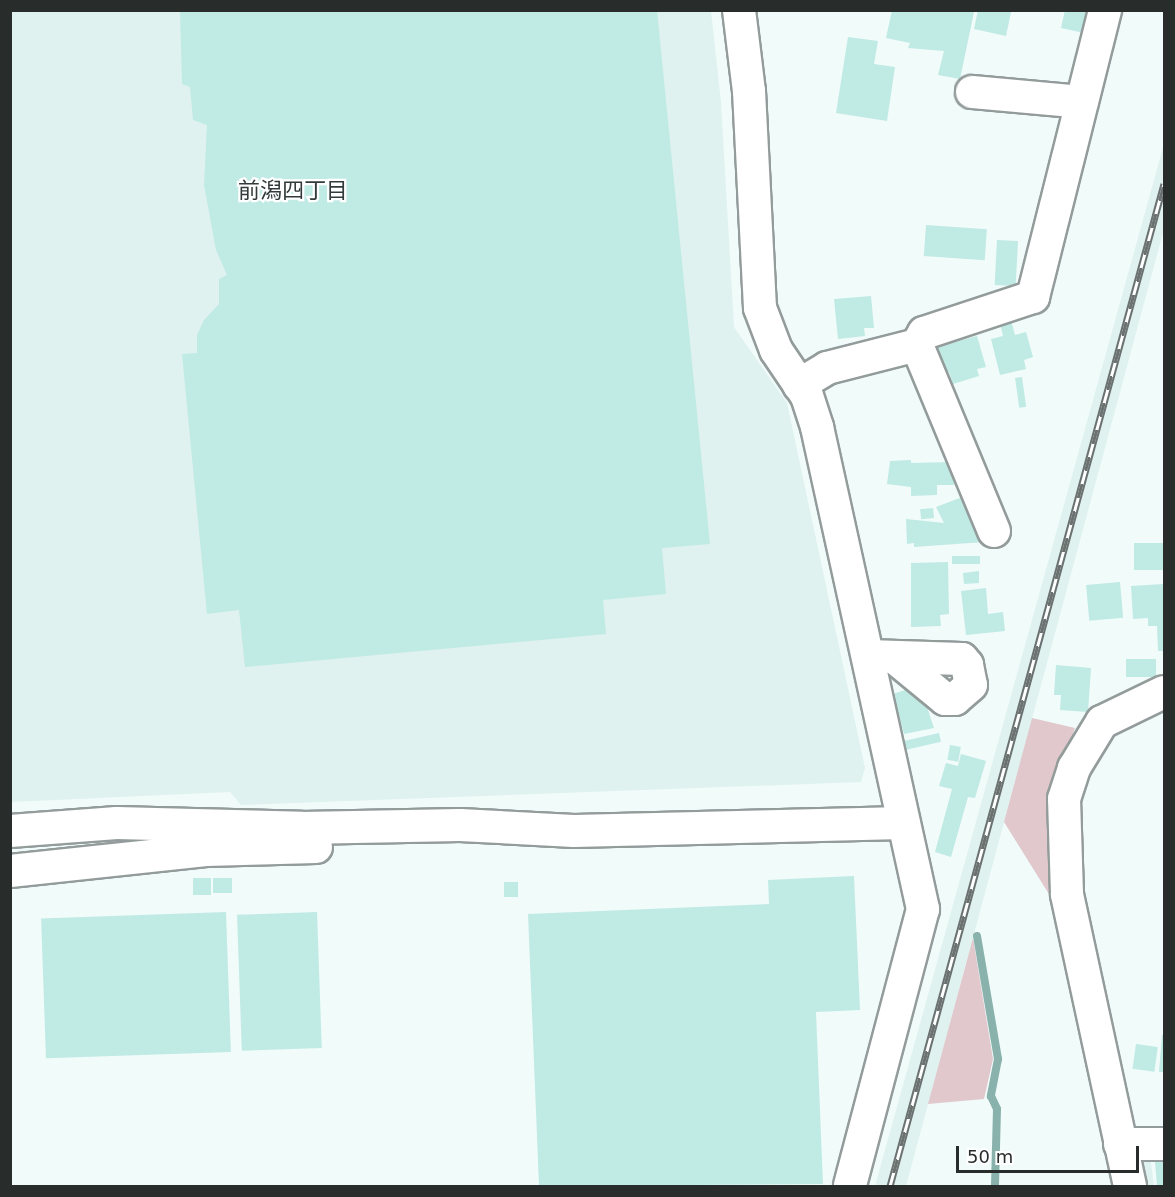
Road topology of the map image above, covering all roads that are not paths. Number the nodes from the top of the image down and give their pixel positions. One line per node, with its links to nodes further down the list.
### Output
1 (739, 10): 6 (street)
2 (1105, 10): 4 (street)
3 (972, 92): 4 (street)
4 (1082, 102): 5 (street)
5 (917, 345): 6 (street); 7 (street)
6 (799, 385): 9 (street)
7 (993, 531)
8 (1164, 692): 13 (street)
9 (903, 823): 11 (street); 15 (street)
10 (10, 831): 11 (street)
11 (574, 831): 12 (street)
12 (10, 871)
13 (1120, 1144): 14 (street); 16 (street)
14 (1164, 1144)
15 (850, 1186)
16 (1130, 1186)

